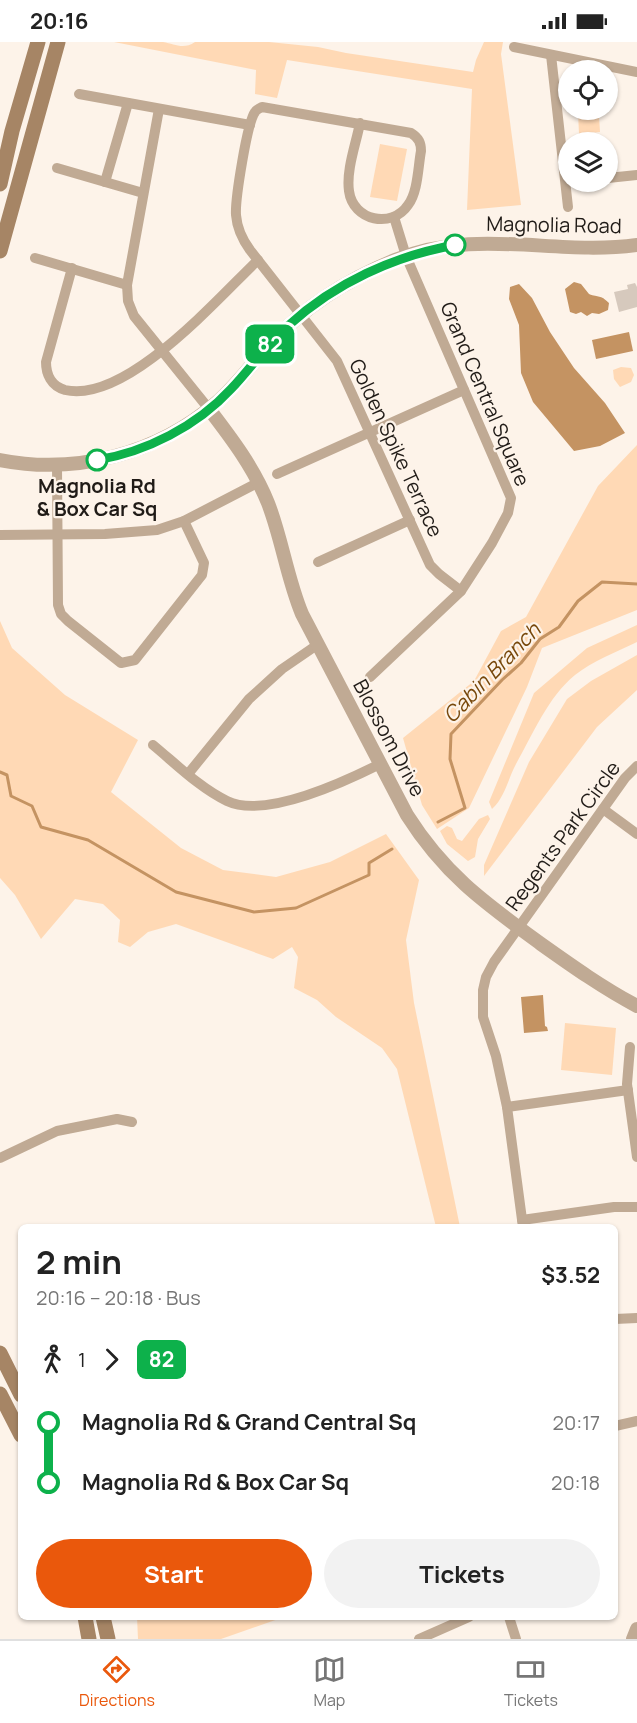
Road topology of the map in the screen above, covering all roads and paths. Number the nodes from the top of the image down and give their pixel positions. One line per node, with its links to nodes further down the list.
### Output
1 (39, 42): 16 (main road)
2 (58, 42): 22 (main road)
3 (514, 47): 4 (street)
4 (551, 55): 5 (street); 11 (street)
5 (637, 72)
6 (79, 94): 7 (street)
7 (128, 104): 8 (street); 15 (street)
8 (159, 109): 10 (street); 18 (street)
9 (360, 123): 10 (street); 20 (street); 20 (street)
10 (250, 125): 25 (street, Golden Spike Terrace)
11 (563, 132)
12 (57, 168): 15 (street)
13 (618, 178): 14 (street)
14 (636, 178)
15 (105, 182): 18 (street)
16 (0, 184)
17 (569, 192): 19 (street)
18 (143, 193): 27 (street)
19 (568, 207)
20 (394, 217): 23 (street, Grand Central Square)
21 (637, 245): 23 (street, Magnolia Road)
22 (0, 251)
23 (406, 256): 28 (street, Magnolia Road); 30 (street, Grand Central Square)
24 (34, 258): 26 (street)
25 (258, 260): 28 (street, Golden Spike Terrace); 29 (street)
26 (72, 268): 27 (street); 29 (street)
27 (127, 285): 29 (street)
28 (302, 314): 31 (street, Magnolia Road); 32 (street, Golden Spike Terrace)
29 (162, 351): 31 (street)
30 (464, 390): 32 (street); 42 (street, Grand Central Square)
31 (209, 409): 34 (street, Magnolia Road); 36 (street, Blossom Drive)
32 (368, 432): 35 (street); 37 (street, Golden Spike Terrace)
33 (0, 460): 34 (street, Magnolia Road)
34 (57, 465): 39 (street)
35 (278, 474)
36 (259, 482): 38 (street); 43 (street, Blossom Drive)
37 (410, 520): 41 (street); 42 (street, Golden Spike Terrace)
38 (184, 521): 39 (street); 39 (street)
39 (57, 534): 40 (street)
40 (0, 535)
41 (318, 562)
42 (461, 591): 44 (street, Grand Central Square)
43 (318, 645): 46 (street, Blossom Drive); 48 (street)
44 (370, 677)
45 (153, 745): 48 (street)
46 (380, 764): 48 (street); 51 (street, Blossom Drive)
47 (637, 766): 49 (street, Regents Park Circle)
48 (188, 774)
49 (603, 809): 50 (street); 51 (street, Regents Park Circle)
50 (637, 834)
51 (518, 927): 52 (street, Blossom Drive); 55 (street, Regents Park Circle)
52 (637, 1006)
53 (630, 1047): 54 (street)
54 (628, 1090): 55 (street); 57 (street)
55 (507, 1107): 60 (street, Regents Park Circle)
56 (132, 1122): 58 (street)
57 (637, 1157)
58 (0, 1158)
59 (637, 1207): 60 (street)
60 (522, 1223)
61 (637, 1318): 62 (street)
62 (618, 1319)
63 (0, 1353): 64 (main road)
64 (18, 1389)
65 (0, 1394): 68 (main road)
66 (637, 1421): 67 (street)
67 (618, 1425)
68 (18, 1429)
69 (86, 1620): 75 (main road)
70 (104, 1620): 76 (main road)
71 (461, 1620): 74 (street)
72 (510, 1620): 79 (street)
73 (637, 1629): 80 (street)
74 (431, 1632): 77 (street); 78 (street)
75 (89, 1639)
76 (108, 1639)
77 (410, 1639)
78 (418, 1639)
79 (516, 1639)
80 (633, 1639)

